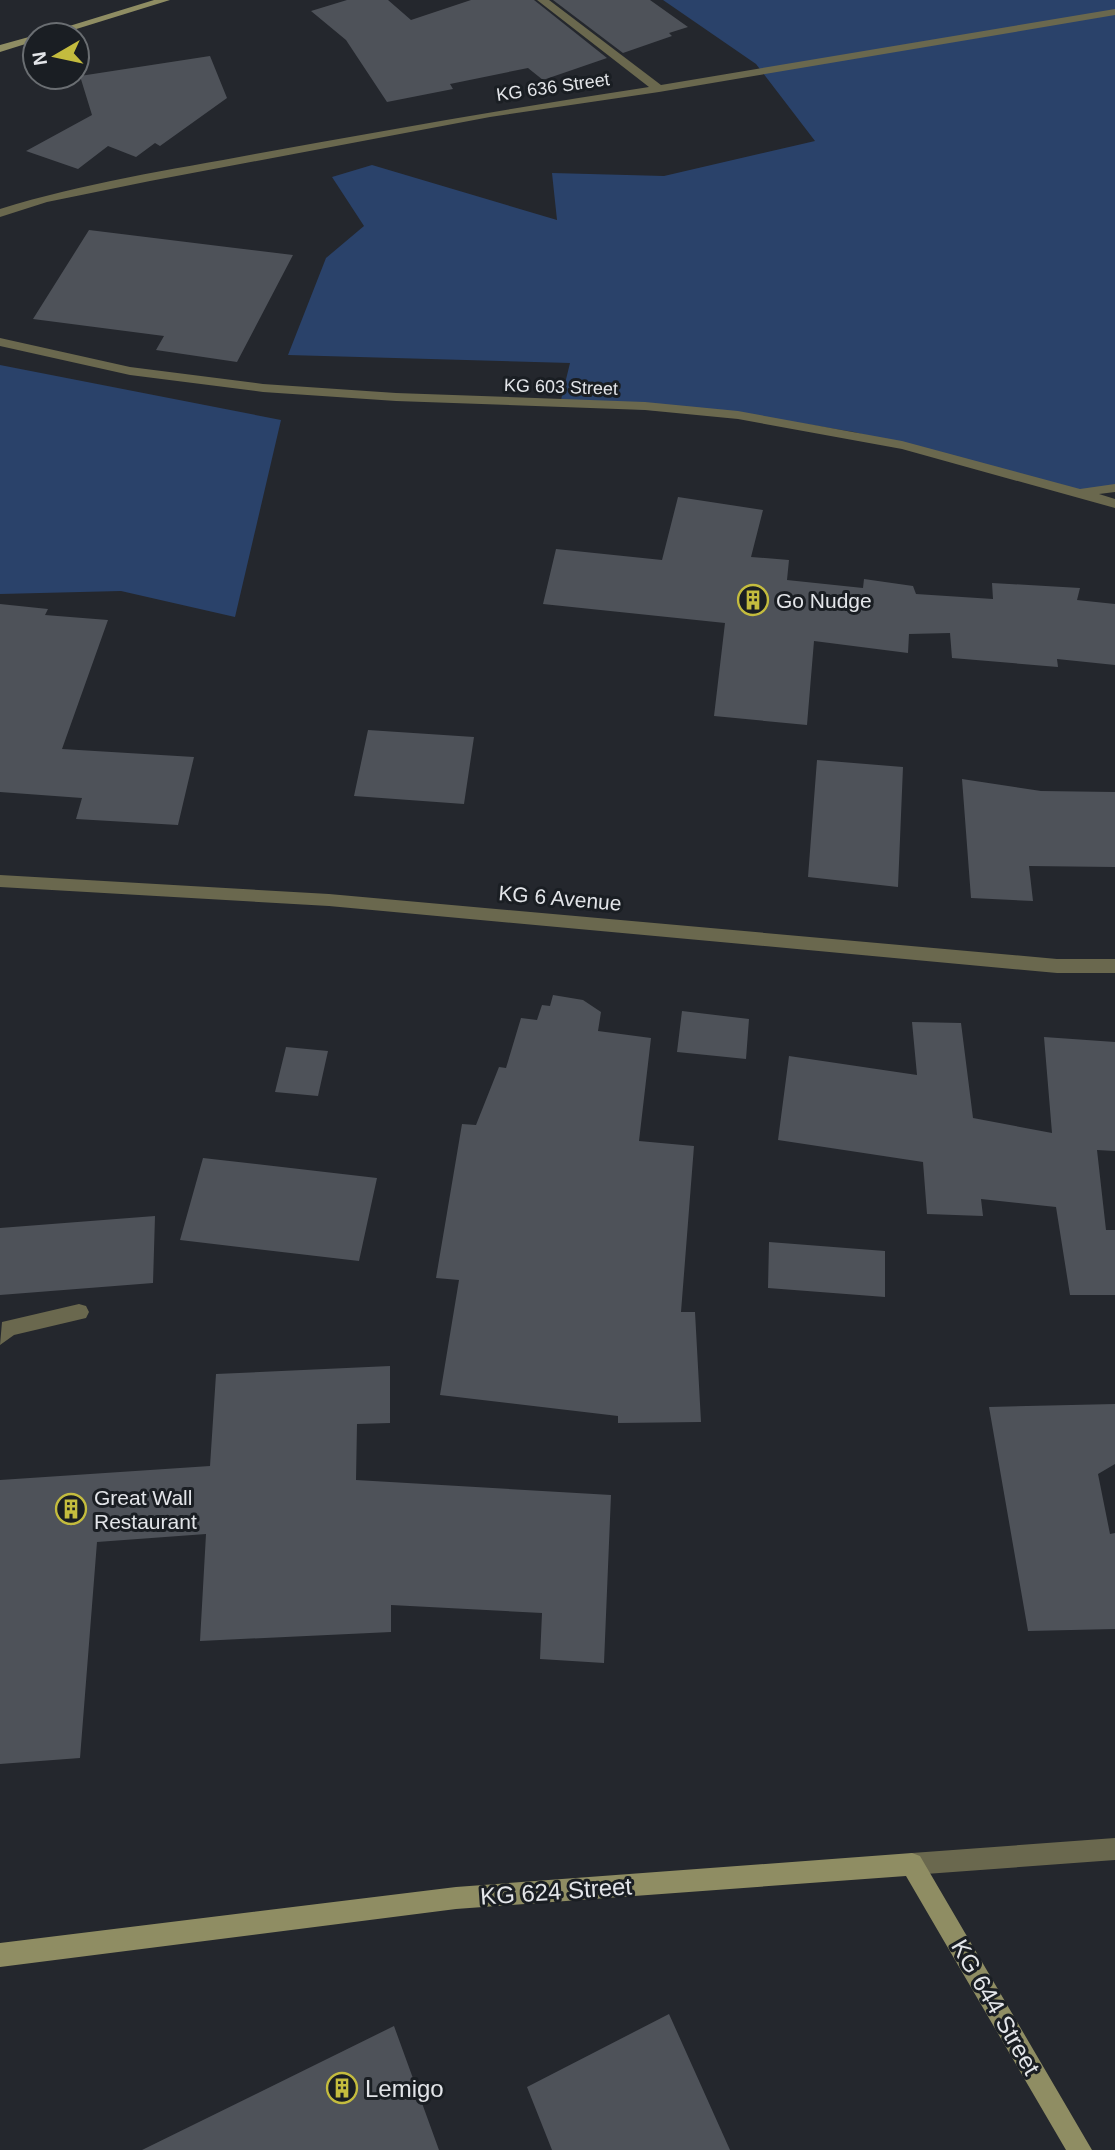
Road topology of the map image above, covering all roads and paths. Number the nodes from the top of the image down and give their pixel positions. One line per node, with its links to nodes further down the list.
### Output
1 (165, 0): 4 (main road)
2 (542, 0): 7 (street)
3 (1115, 12): 7 (street, KG 636 Street)
4 (91, 22)
5 (21, 42): 6 (main road)
6 (0, 49)
7 (659, 89): 8 (street, KG 636 Street)
8 (0, 213)
9 (0, 342): 11 (street, KG 603 Street)
10 (1115, 488): 11 (street)
11 (1079, 493): 12 (street, KG 603 Street)
12 (1115, 505)
13 (0, 881): 14 (street, KG 6 Avenue)
14 (1115, 966)
15 (79, 1312): 16 (street)
16 (0, 1336)
17 (1115, 1849): 18 (street, KG 624 Street)
18 (912, 1864): 19 (main road, KG 624 Street); 20 (main road, KG 644 Street)
19 (0, 1955)
20 (1080, 2150)

